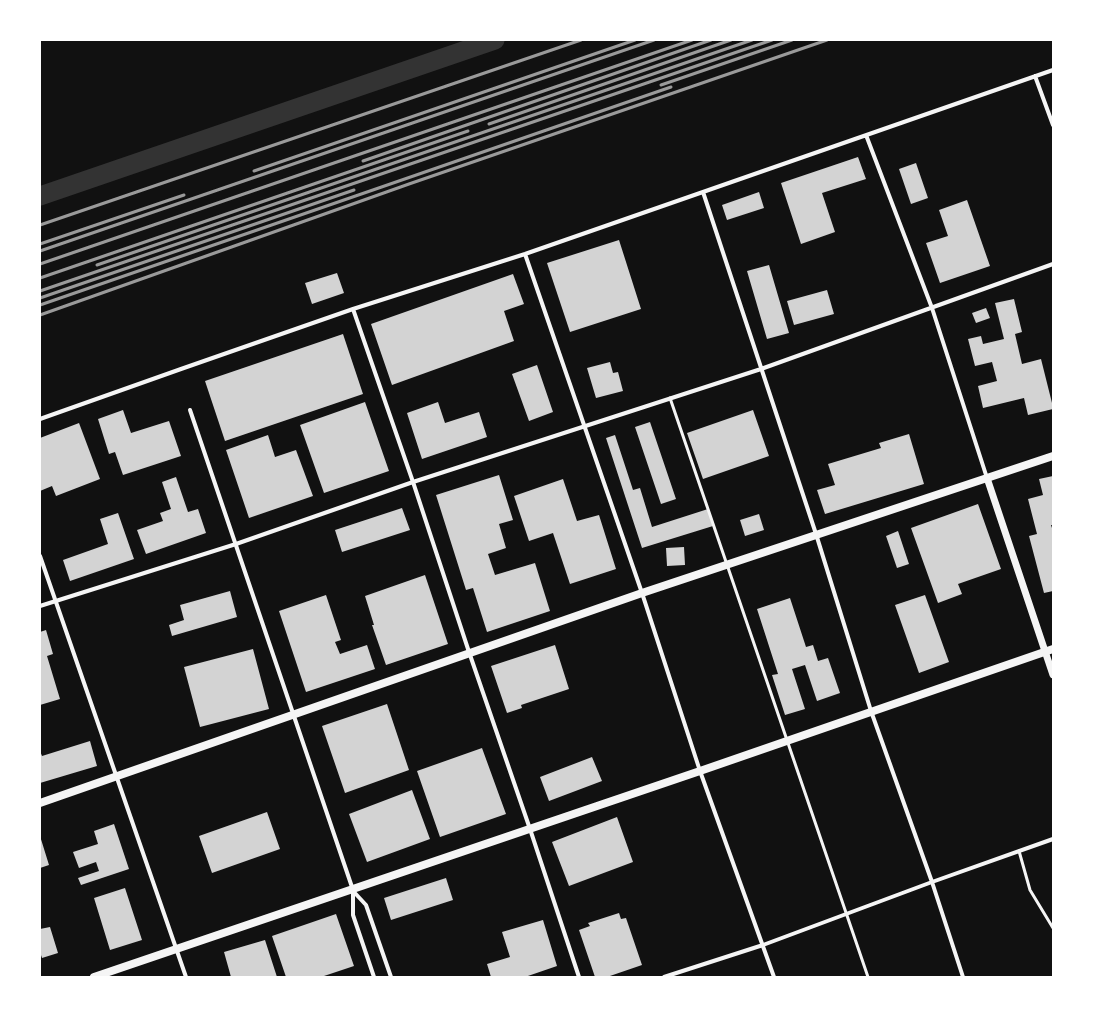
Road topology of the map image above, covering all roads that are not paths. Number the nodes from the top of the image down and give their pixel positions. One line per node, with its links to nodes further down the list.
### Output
1 (1053, 70): 2 (street)
2 (1035, 76): 3 (street); 4 (street)
3 (1053, 125)
4 (866, 135): 5 (street); 8 (street)
5 (703, 192): 6 (street); 10 (street)
6 (525, 254): 9 (street); 14 (street)
7 (1053, 264): 8 (street)
8 (932, 308): 10 (street); 16 (street)
9 (353, 309): 13 (street); 17 (street)
10 (761, 369): 11 (street); 18 (street)
11 (670, 398): 14 (street); 21 (lane)
12 (190, 410): 19 (street)
13 (40, 420)
14 (584, 426): 17 (street); 22 (street)
15 (1053, 456): 16 (main road)
16 (987, 478): 18 (main road); 25 (street)
17 (413, 482): 19 (street); 26 (street)
18 (816, 534): 21 (main road); 28 (street)
19 (236, 544): 23 (street); 29 (street)
20 (40, 556): 23 (street)
21 (727, 564): 22 (main road); 30 (lane)
22 (642, 593): 26 (main road); 31 (street)
23 (55, 601): 24 (street); 32 (street)
24 (40, 606)
25 (1049, 650): 27 (street); 28 (main road)
26 (469, 652): 29 (main road); 34 (street)
27 (1053, 675)
28 (871, 711): 30 (main road); 37 (street)
29 (293, 715): 32 (main road); 38 (street)
30 (787, 741): 31 (main road); 39 (lane)
31 (700, 771): 34 (main road); 41 (street)
32 (117, 777): 33 (main road); 42 (street)
33 (40, 803)
34 (530, 829): 38 (main road); 48 (street)
35 (1053, 839): 36 (street)
36 (1019, 851): 37 (street); 40 (lane)
37 (932, 882): 39 (street); 52 (street)
38 (353, 890): 42 (main road); 46 (street); 47 (street)
39 (847, 914): 41 (street); 51 (lane)
40 (1053, 928)
41 (763, 945): 43 (street); 50 (street)
42 (176, 949): 44 (main road); 45 (street)
43 (677, 975): 49 (street)
44 (94, 977)
45 (186, 977)
46 (374, 977)
47 (391, 977)
48 (578, 977)
49 (664, 977)
50 (774, 977)
51 (868, 977)
52 (963, 977)

